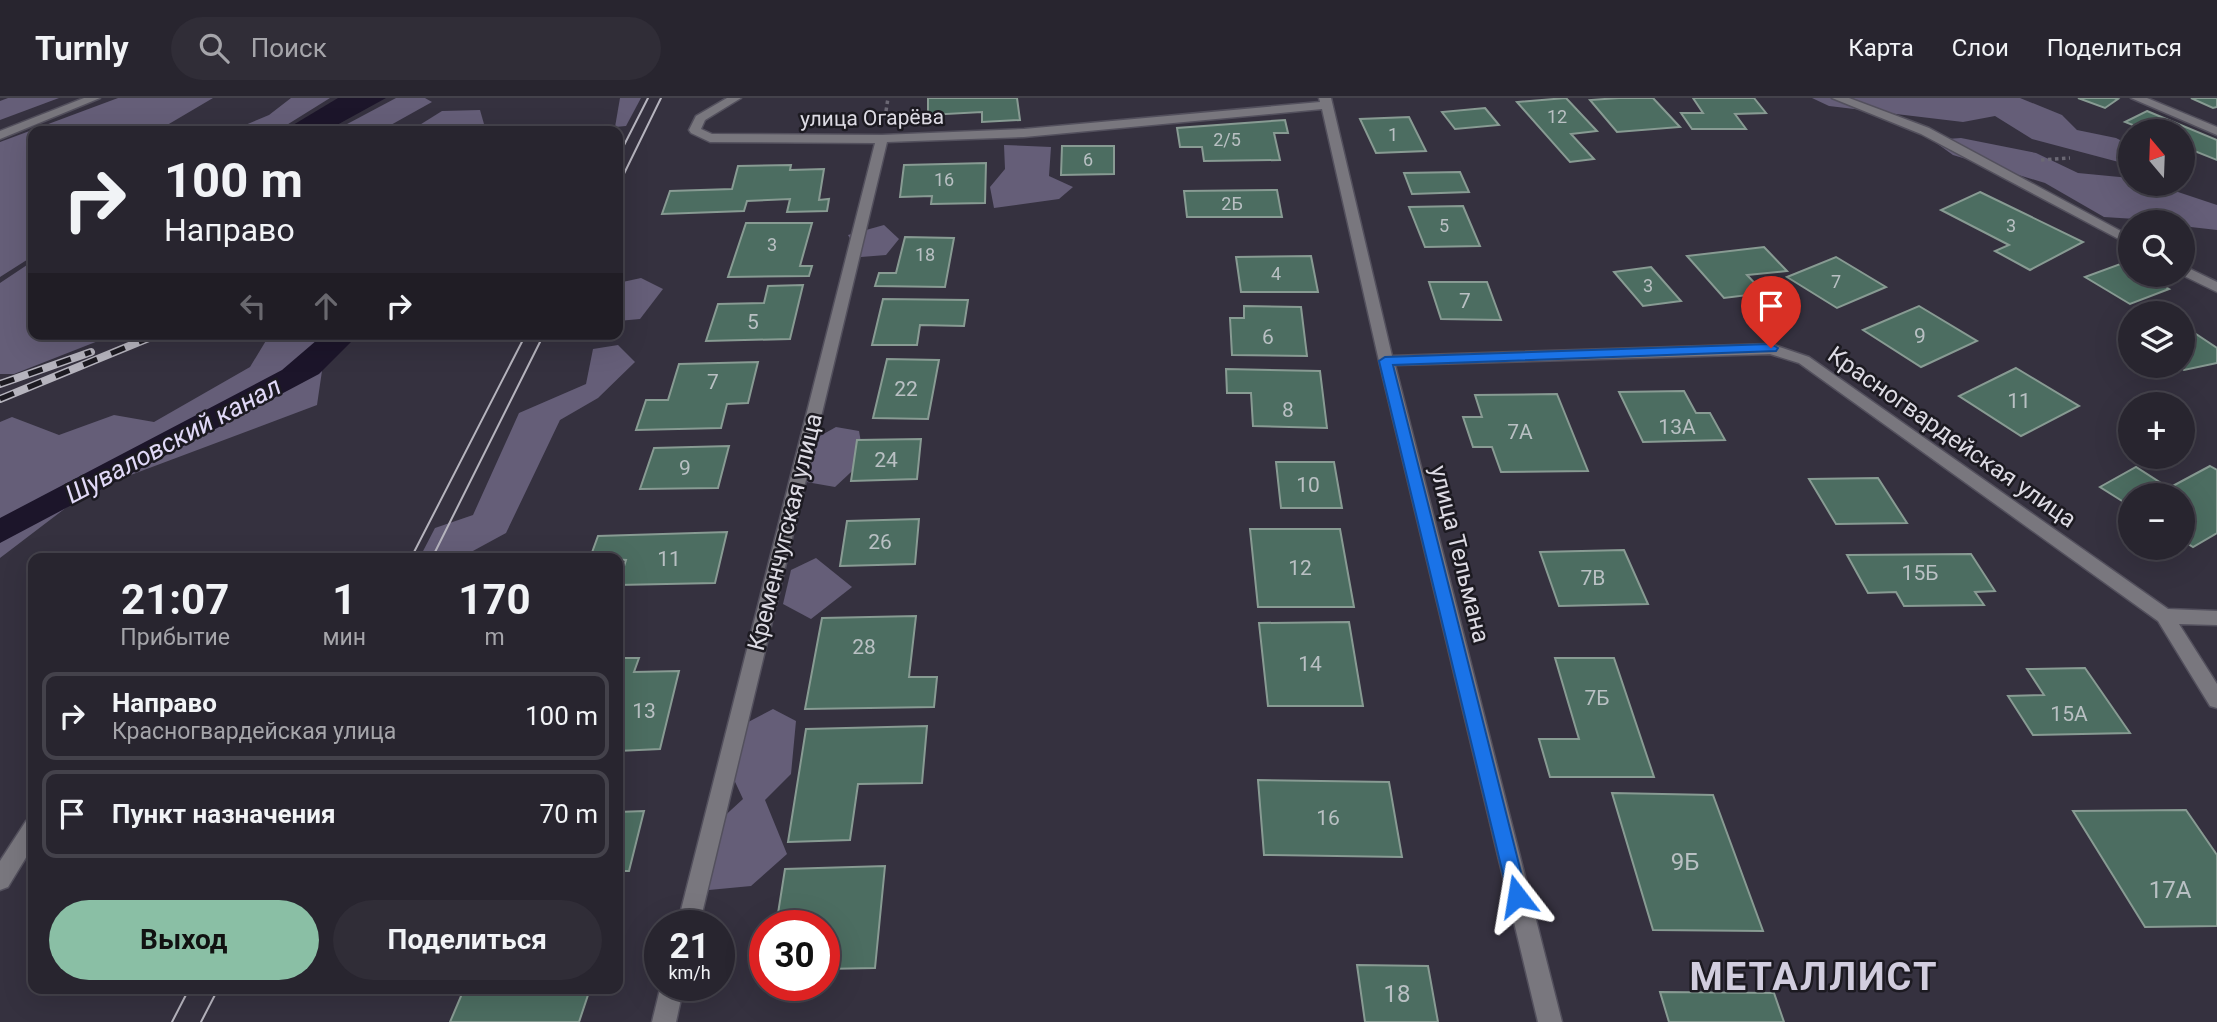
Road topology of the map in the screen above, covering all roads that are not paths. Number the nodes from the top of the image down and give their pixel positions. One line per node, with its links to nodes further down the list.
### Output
1 (94, 98): 7 (street)
2 (735, 98): 8 (street, улица Огарёва)
3 (1838, 98): 9 (street)
4 (2137, 98): 6 (street)
5 (1329, 100): 8 (street, улица Огарёва); 12 (street, улица Тельмана)
6 (2217, 131)
7 (0, 135)
8 (882, 139): 18 (street, Кременчугская улица)
9 (2118, 235)
10 (2195, 277): 11 (street)
11 (2217, 288)
12 (1385, 361): 13 (street, Красногвардейская улица); 21 (street, улица Тельмана)
13 (2164, 616): 14 (street); 15 (street, Красногвардейская улица)
14 (2217, 618)
15 (2217, 700)
16 (28, 836): 17 (street)
17 (0, 880)
18 (692, 910)
19 (669, 1001): 20 (street)
20 (664, 1022)
21 (1550, 1022)

